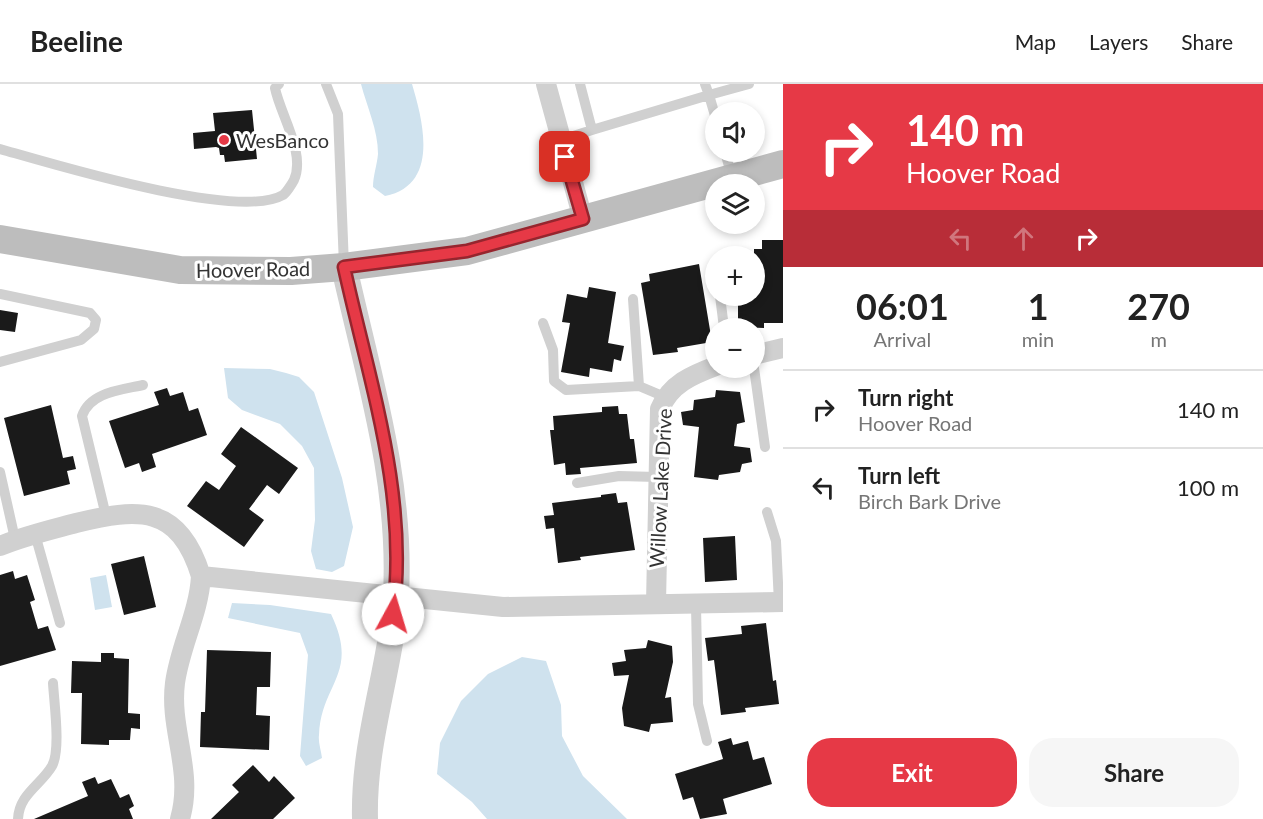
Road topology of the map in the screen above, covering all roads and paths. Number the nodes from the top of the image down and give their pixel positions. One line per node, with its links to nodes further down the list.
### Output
1 (279, 84): 11 (lane)
2 (327, 84): 16 (lane)
3 (546, 84): 10 (street)
4 (580, 84): 9 (lane)
5 (705, 84): 7 (lane)
6 (749, 84): 7 (lane)
7 (709, 95): 8 (lane); 9 (lane)
8 (711, 102)
9 (592, 130): 10 (lane)
10 (561, 140): 14 (street)
11 (0, 149)
12 (783, 164): 13 (main road, Hoover Road)
13 (729, 165): 14 (main road, Hoover Road)
14 (583, 219): 16 (main road, Hoover Road)
15 (0, 239): 16 (main road, Hoover Road)
16 (344, 267): 37 (street)
17 (0, 294): 22 (lane)
18 (633, 299): 26 (lane)
19 (543, 323): 26 (lane)
20 (783, 348): 21 (street)
21 (765, 352)
22 (0, 362)
23 (705, 370): 27 (street, Willow Lake Drive)
24 (755, 378): 28 (lane)
25 (143, 385): 33 (lane)
26 (639, 386): 27 (lane)
27 (665, 397): 30 (street, Willow Lake Drive)
28 (765, 447)
29 (0, 472): 35 (lane)
30 (657, 477): 31 (lane); 39 (street, Willow Lake Drive)
31 (577, 483)
32 (767, 512): 38 (lane)
33 (106, 516): 34 (street); 36 (street)
34 (35, 534): 35 (street); 41 (lane)
35 (8, 543)
36 (201, 576): 37 (street); 45 (street)
37 (396, 596): 39 (street); 46 (street)
38 (781, 602): 40 (street)
39 (656, 603): 40 (street)
40 (696, 606): 43 (lane)
41 (60, 623)
42 (53, 682): 44 (lane)
43 (707, 741)
44 (18, 819)
45 (180, 819)
46 (365, 819)

